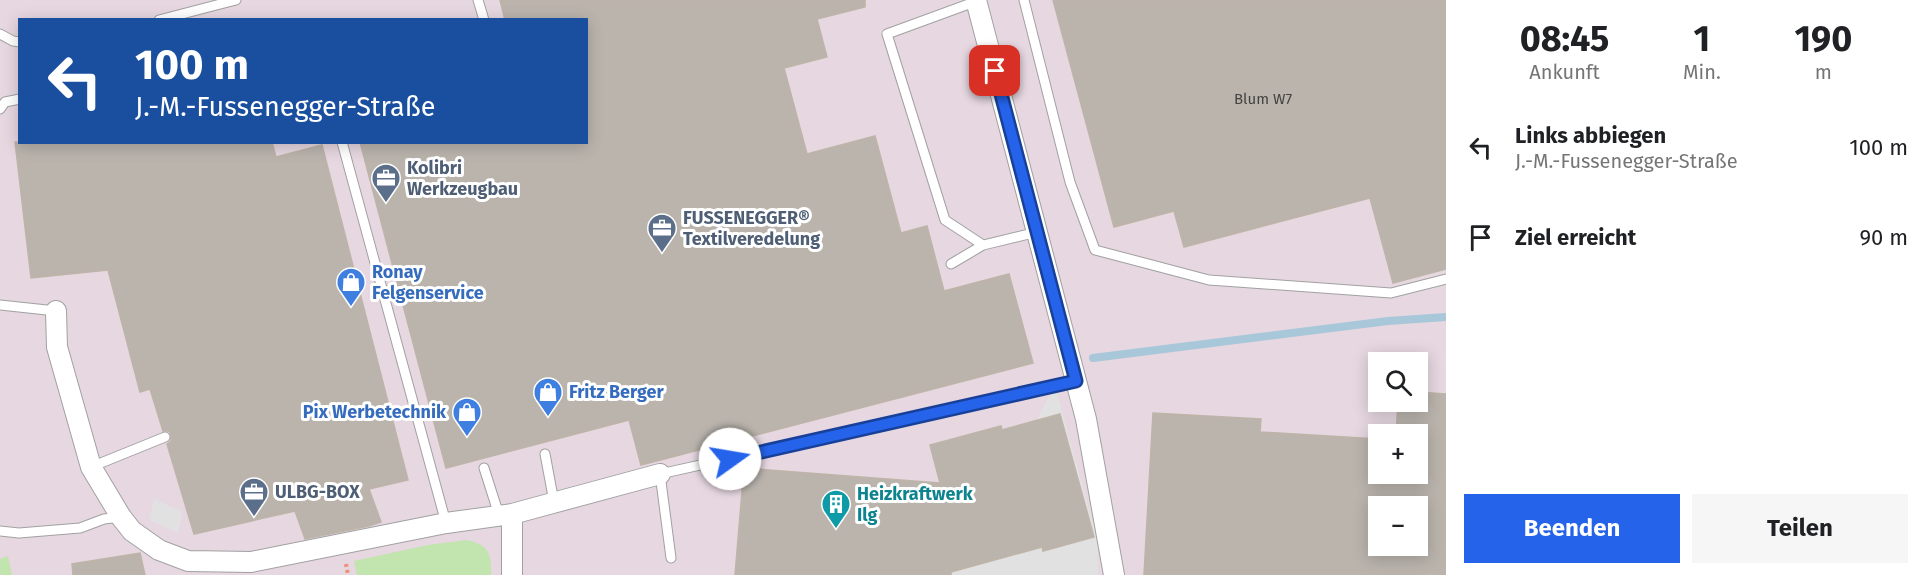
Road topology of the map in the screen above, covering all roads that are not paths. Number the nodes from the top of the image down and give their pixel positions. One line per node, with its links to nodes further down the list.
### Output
1 (236, 0): 5 (lane)
2 (478, 0): 6 (lane)
3 (1024, 0): 15 (lane)
4 (976, 1): 12 (street); 13 (lane)
5 (167, 18)
6 (483, 18)
7 (0, 34): 8 (lane)
8 (18, 42)
9 (18, 99): 10 (lane)
10 (0, 109)
11 (343, 144): 27 (lane)
12 (1037, 232): 13 (lane); 18 (street)
13 (983, 244): 14 (lane)
14 (951, 264)
15 (1446, 279)
16 (0, 305): 17 (lane)
17 (56, 311): 21 (street)
18 (1076, 381): 23 (lane); 31 (street)
19 (165, 437): 21 (lane)
20 (545, 454): 24 (lane)
21 (91, 467): 26 (street)
22 (484, 468): 25 (lane)
23 (660, 474): 24 (street); 29 (lane)
24 (554, 502): 25 (street)
25 (506, 514): 27 (street); 30 (street)
26 (121, 516): 27 (street); 28 (lane)
27 (446, 523)
28 (0, 531)
29 (671, 558)
30 (512, 575)
31 (1114, 575)

